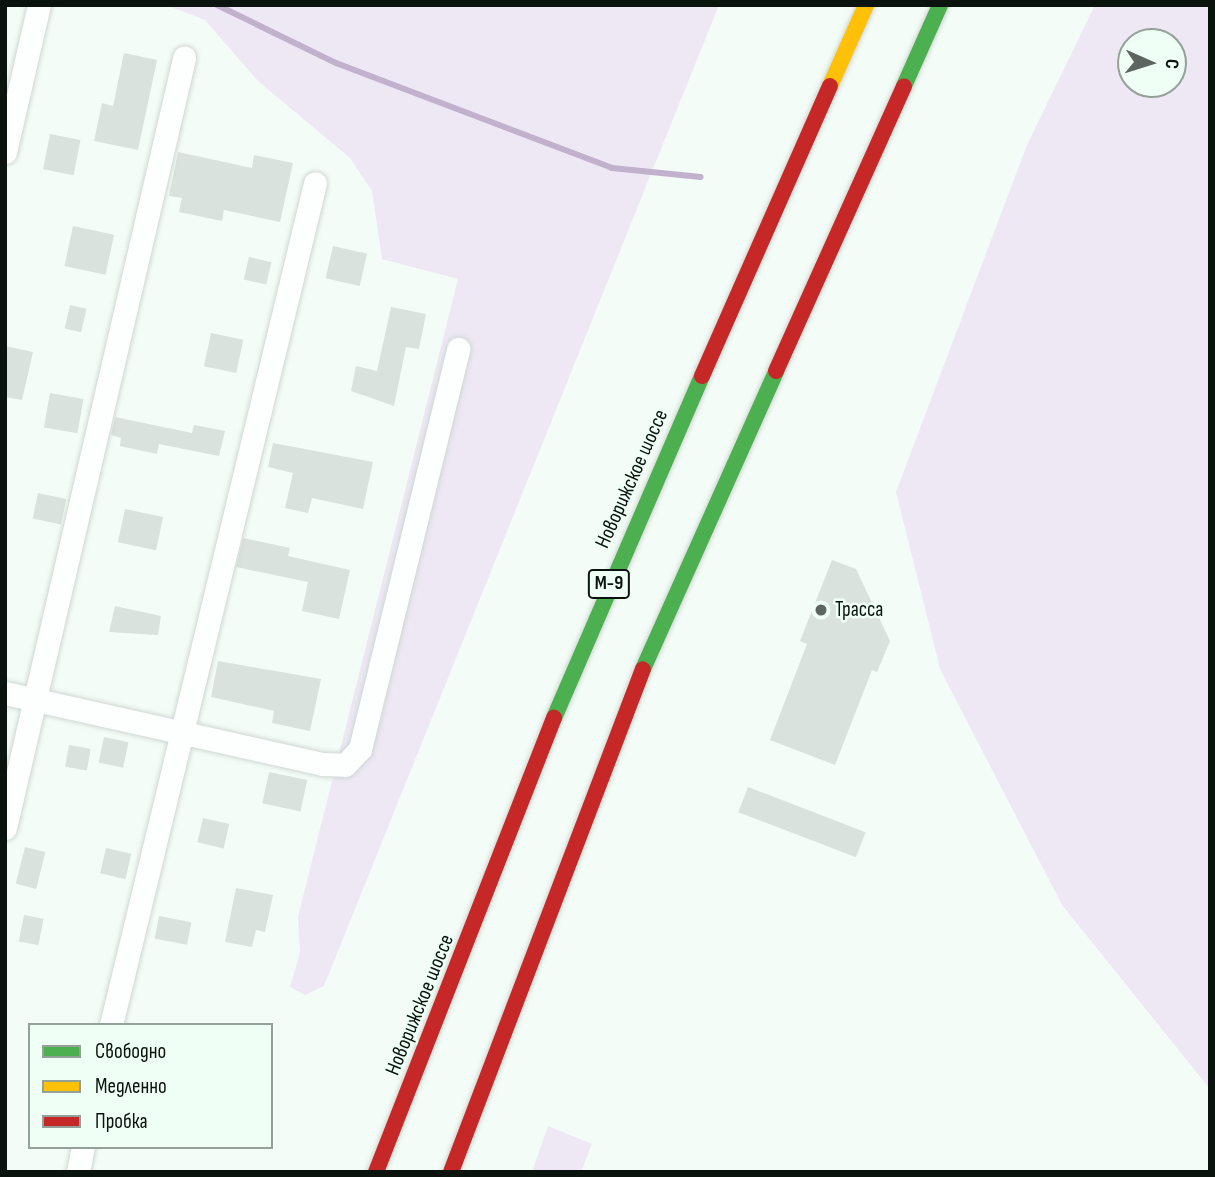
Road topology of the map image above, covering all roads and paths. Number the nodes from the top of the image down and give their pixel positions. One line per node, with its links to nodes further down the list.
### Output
1 (39, 5): 5 (street)
2 (866, 5): 15 (highway, Новорижское шоссе / М-9)
3 (940, 5): 16 (highway)
4 (184, 58): 9 (street)
5 (5, 152)
6 (315, 183): 10 (street)
7 (458, 349): 10 (street)
8 (5, 693): 9 (street)
9 (35, 700): 10 (street); 11 (street)
10 (178, 732): 12 (street)
11 (5, 828)
12 (111, 1023)
13 (83, 1149): 14 (street)
14 (78, 1172)
15 (376, 1172)
16 (451, 1172)

